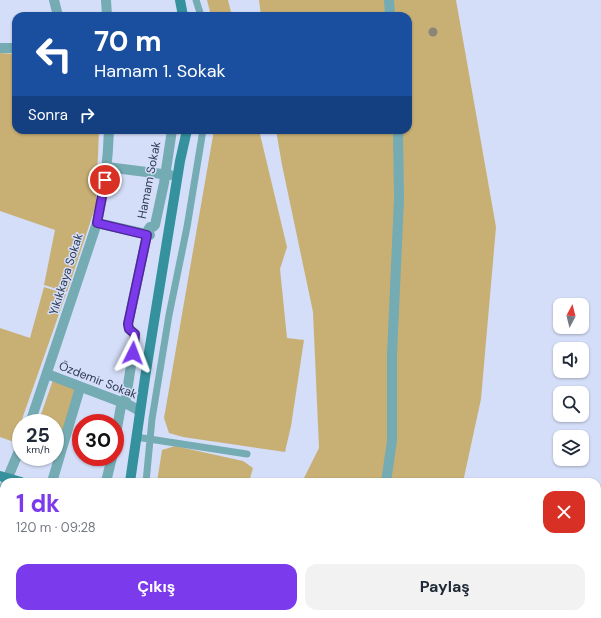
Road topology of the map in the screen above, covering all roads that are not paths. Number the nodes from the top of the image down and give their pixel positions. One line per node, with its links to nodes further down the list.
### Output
1 (54, 0): 6 (street)
2 (106, 0): 7 (street)
3 (180, 0): 8 (street)
4 (196, 0): 9 (lane)
5 (389, 0): 10 (street)
6 (57, 12)
7 (107, 12)
8 (182, 12)
9 (200, 12)
10 (390, 12)
11 (0, 48): 12 (street)
12 (12, 48)
13 (109, 134): 18 (street, Yıkıkkaya Sokak)
14 (172, 134): 19 (street, Hamam Sokak)
15 (186, 134): 25 (street)
16 (202, 134): 29 (lane)
17 (398, 134): 38 (street)
18 (107, 167): 19 (street); 20 (street, Yıkıkkaya Sokak)
19 (168, 175): 21 (street, Hamam Sokak)
20 (97, 223): 21 (street); 22 (street, Yıkıkkaya Sokak)
21 (148, 235): 24 (street, Hamam Sokak)
22 (47, 374): 23 (street, Özdemir Sokak); 26 (street, Yıkıkkaya Sokak)
23 (80, 388): 24 (street, Özdemir Sokak); 34 (street)
24 (125, 404): 25 (street, Özdemir Sokak); 27 (street, Hamam Sokak)
25 (140, 411): 28 (street)
26 (33, 414)
27 (120, 414)
28 (136, 437): 29 (lane); 36 (street)
29 (150, 439): 30 (lane); 37 (lane)
30 (247, 454)
31 (12, 465): 33 (street)
32 (110, 466): 35 (street)
33 (5, 478)
34 (53, 478)
35 (107, 478)
36 (131, 478)
37 (146, 478)
38 (387, 478)

